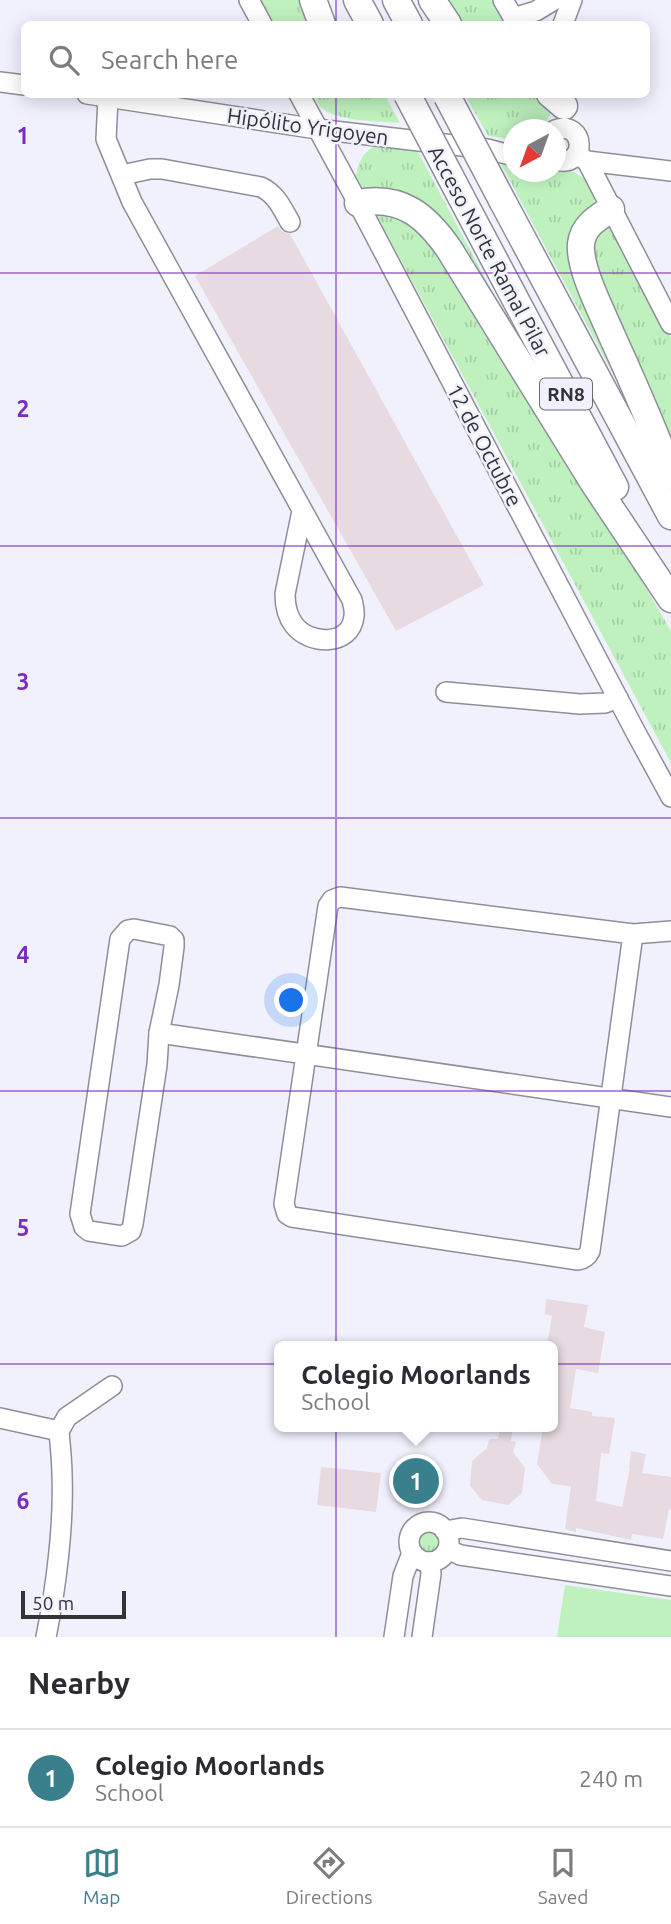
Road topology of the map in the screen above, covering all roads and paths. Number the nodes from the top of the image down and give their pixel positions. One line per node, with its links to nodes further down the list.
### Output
1 (249, 0): 9 (street)
2 (313, 0): 10 (highway)
3 (357, 0): 11 (highway)
4 (396, 0): 12 (highway)
5 (432, 0): 13 (highway)
6 (503, 0): 14 (street)
7 (554, 0): 14 (street)
8 (572, 0): 15 (street)
9 (260, 21)
10 (321, 21)
11 (368, 21)
12 (407, 21)
13 (446, 21)
14 (515, 21)
15 (565, 21)
16 (0, 82): 17 (street)
17 (21, 85)
18 (108, 98): 23 (street, Hipólito Yrigoyen); 30 (street)
19 (301, 98): 23 (street, 12 de Octubre)
20 (409, 98): 38 (highway, Acceso Norte Ramal Pilar / RN8, bridge)
21 (448, 98): 37 (highway, Acceso Norte Ramal Pilar / RN8, bridge)
22 (557, 111): 27 (street)
23 (317, 129): 25 (street, Hipólito Yrigoyen); 31 (street, 12 de Octubre)
24 (503, 147): 25 (street, Hipólito Yrigoyen)
25 (487, 149): 26 (street, Hipólito Yrigoyen)
26 (503, 153)
27 (582, 158): 28 (street); 29 (street); 32 (street)
28 (566, 161)
29 (671, 171)
30 (122, 175): 33 (street); 36 (street)
31 (358, 203): 38 (highway); 40 (street, 12 de Octubre)
32 (611, 209): 34 (street); 35 (highway)
33 (290, 222)
34 (671, 324)
35 (671, 475)
36 (302, 511): 36 (street)
37 (671, 516)
38 (671, 596)
39 (446, 692): 40 (street)
40 (618, 698): 41 (street, 12 de Octubre)
41 (671, 797)
42 (671, 931): 43 (street)
43 (633, 933): 45 (street); 46 (street)
44 (160, 1027): 44 (street); 45 (street)
45 (307, 1048): 46 (street); 46 (street)
46 (612, 1092): 47 (street); 48 (street)
47 (671, 1095)
48 (671, 1107)
49 (112, 1385): 51 (street)
50 (1, 1421): 51 (street)
51 (59, 1431): 57 (street)
52 (446, 1540): 53 (street); 54 (street); 55 (street); 56 (street)
53 (412, 1553): 55 (street); 58 (street)
54 (671, 1561)
55 (430, 1562): 59 (street)
56 (671, 1586)
57 (46, 1637)
58 (394, 1637)
59 (422, 1637)

